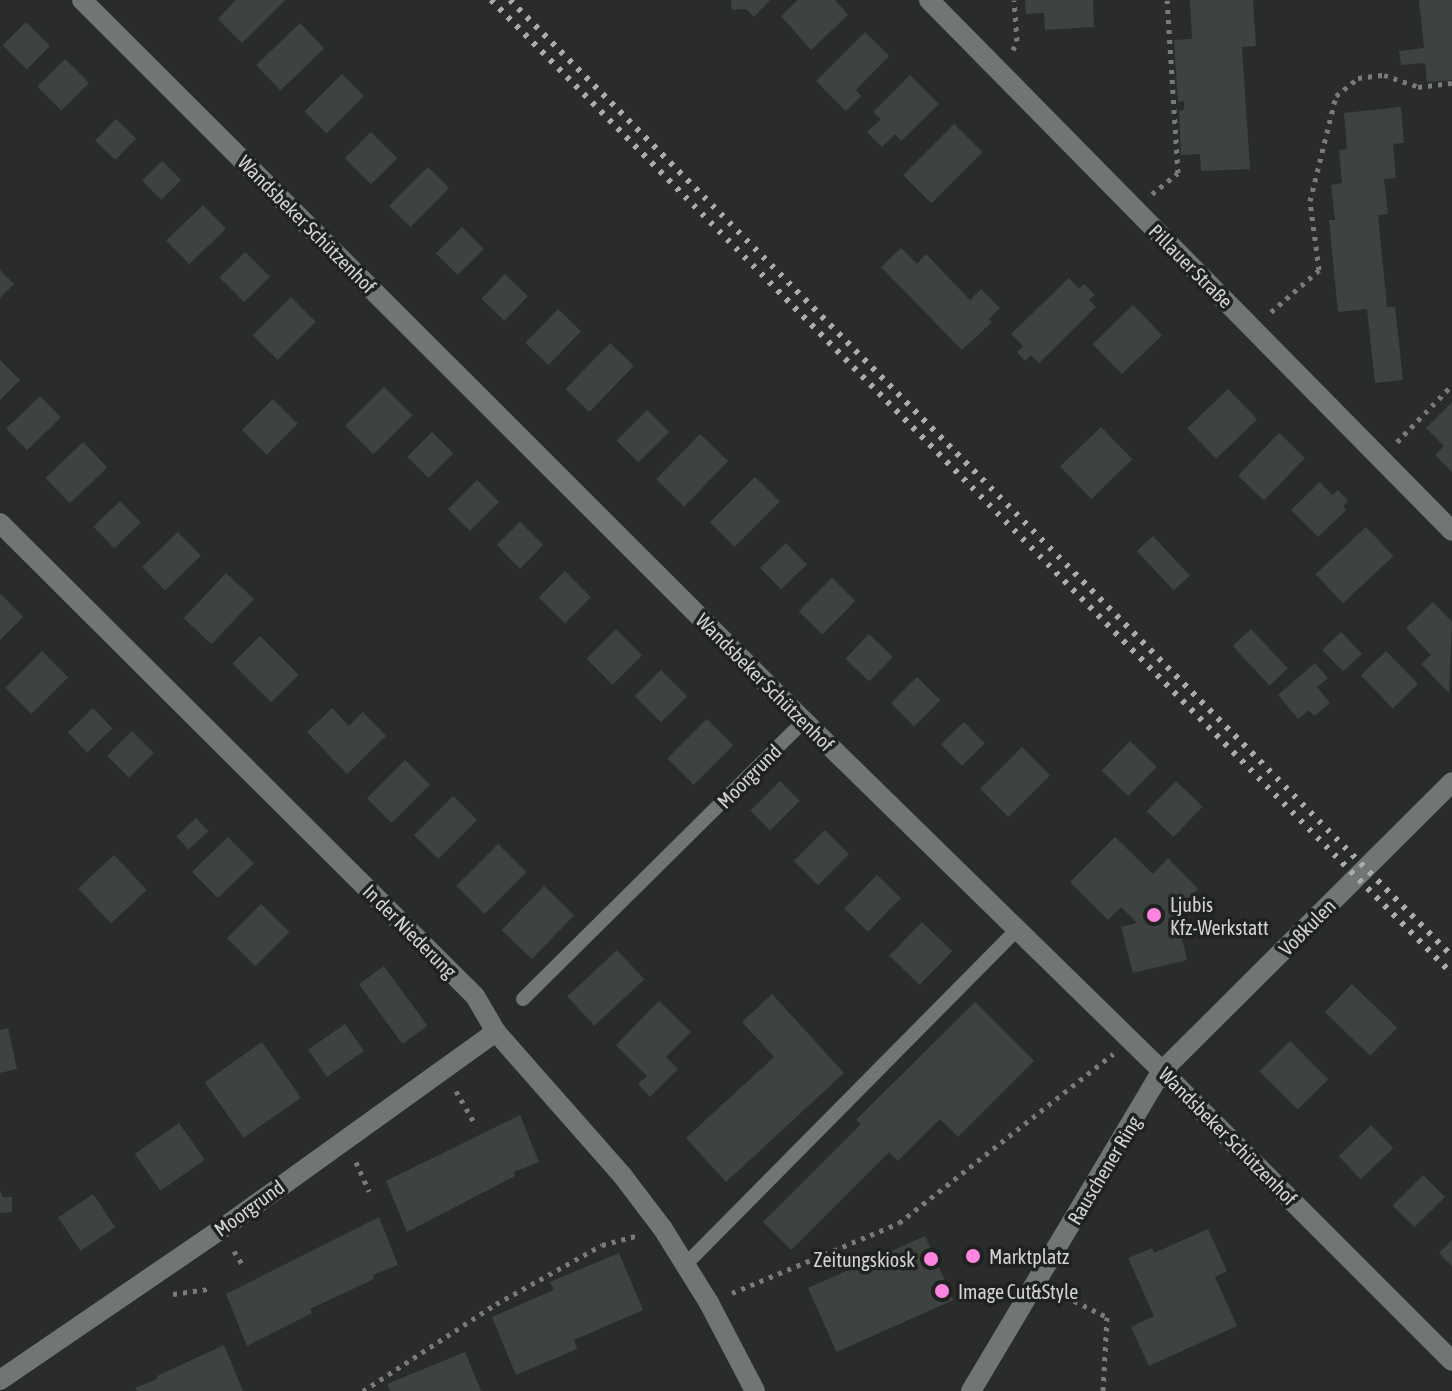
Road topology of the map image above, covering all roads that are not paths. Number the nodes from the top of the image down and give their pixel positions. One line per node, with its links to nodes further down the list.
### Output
1 (82, 0): 5 (street, Wandsbeker Schützenhof)
2 (929, 0): 4 (street, Pillauer Straße)
3 (0, 523): 9 (street, In der Niederung)
4 (1452, 531)
5 (804, 721): 7 (street, Wandsbeker Schützenhof); 8 (lane, Moorgrund)
6 (1452, 782): 10 (street, Voßkulen)
7 (1017, 930): 10 (street, Wandsbeker Schützenhof); 11 (lane)
8 (523, 999)
9 (496, 1032): 11 (street, In der Niederung); 13 (street, Moorgrund)
10 (1162, 1071): 12 (street, Wandsbeker Schützenhof); 15 (street, Rauschener Ring)
11 (686, 1264): 14 (street, In der Niederung)
12 (1452, 1361)
13 (0, 1380)
14 (755, 1391)
15 (971, 1391)

